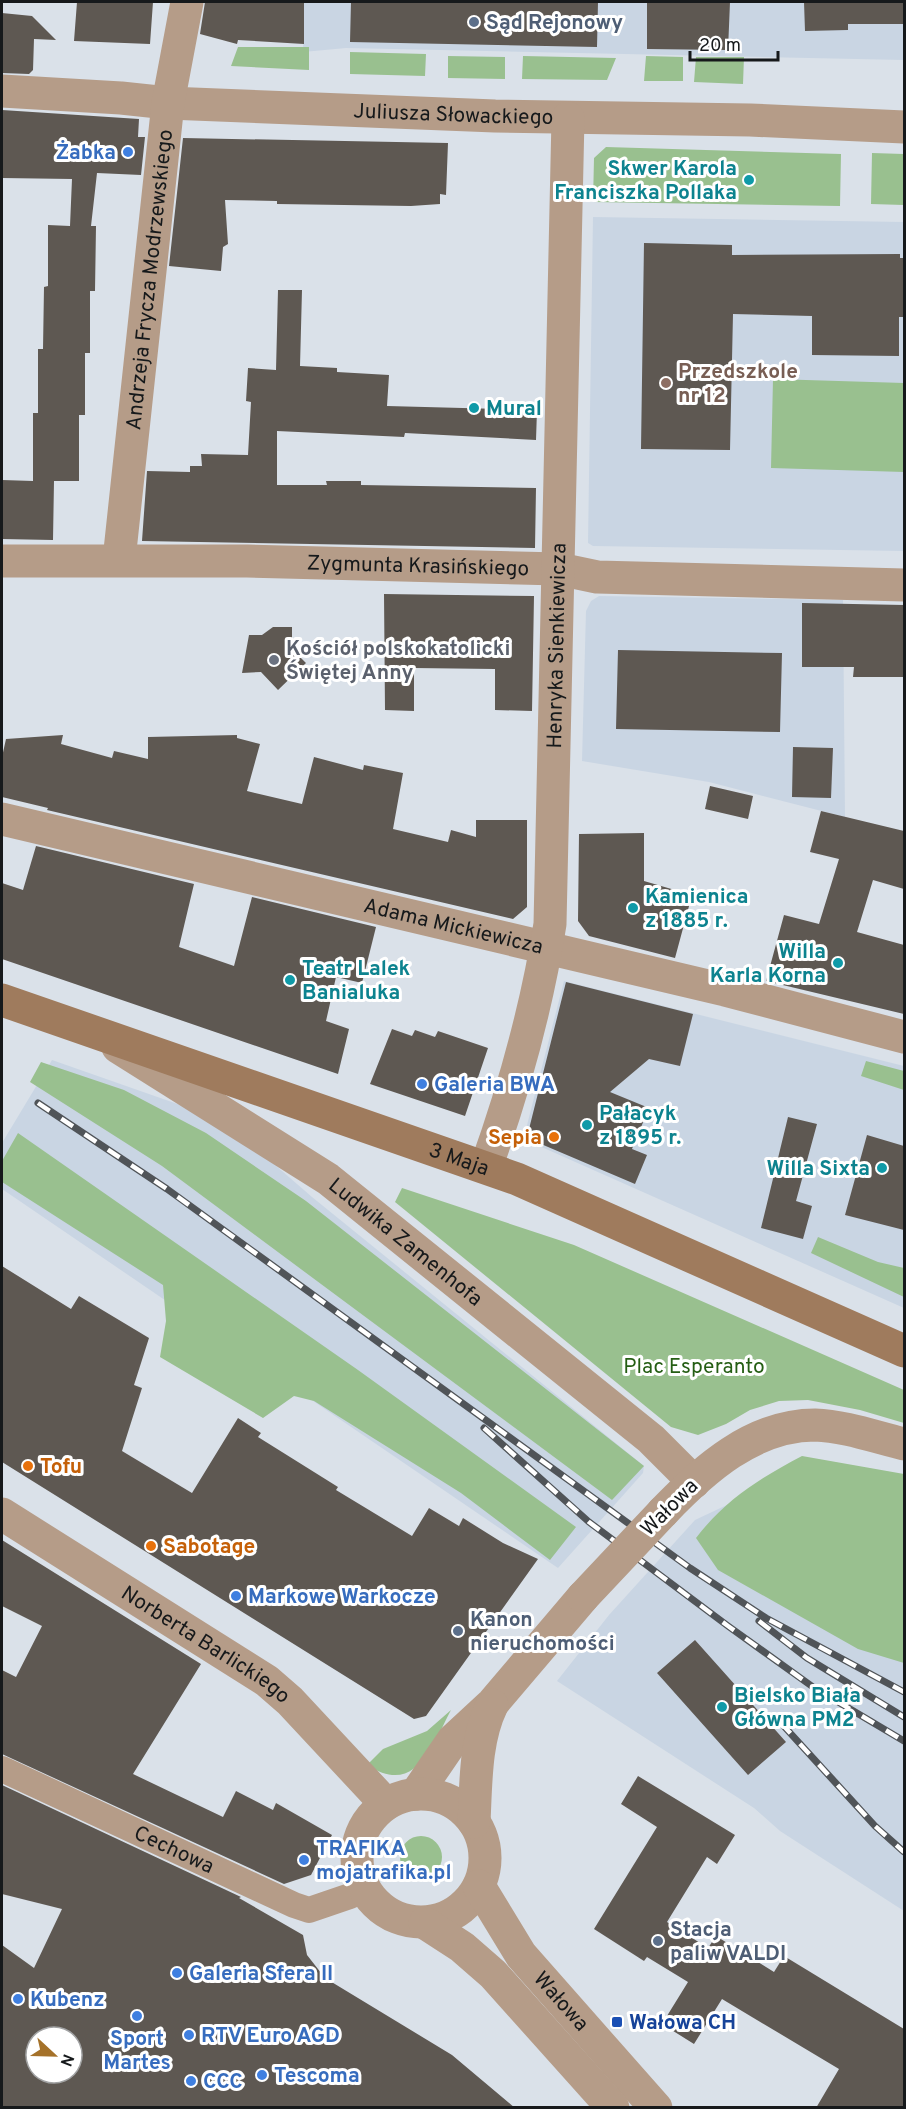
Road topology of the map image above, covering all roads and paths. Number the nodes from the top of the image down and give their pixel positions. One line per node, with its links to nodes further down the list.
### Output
1 (187, 2): 3 (street, Andrzeja Frycza Modrzewskiego)
2 (2, 91): 3 (street, Juliusza Słowackiego)
3 (168, 103): 4 (street, Juliusza Słowackiego); 6 (street, Andrzeja Frycza Modrzewskiego)
4 (568, 118): 5 (street, Juliusza Słowackiego); 8 (street, Henryka Sienkiewicza)
5 (904, 127)
6 (119, 560): 7 (street, Zygmunta Krasińskiego); 8 (street, Zygmunta Krasińskiego)
7 (2, 561)
8 (559, 569): 9 (street, Zygmunta Krasińskiego); 11 (street, Henryka Sienkiewicza)
9 (904, 585)
10 (2, 819): 11 (street, Adama Mickiewicza)
11 (546, 947): 14 (street, Adama Mickiewicza); 15 (street, Henryka Sienkiewicza)
12 (2, 1000): 13 (main road, 3 Maja)
13 (96, 1034): 15 (main road, 3 Maja); 18 (street, Ludwika Zamenhofa)
14 (904, 1037)
15 (486, 1167): 16 (main road, 3 Maja)
16 (904, 1351)
17 (904, 1444): 18 (street, Wałowa)
18 (694, 1482): 20 (street, Wałowa, bridge)
19 (2, 1514): 22 (street, Norberta Barlickiego)
20 (493, 1703): 22 (street, Wałowa); 23 (street, Wałowa)
21 (2, 1769): 25 (street, Cechowa)
22 (401, 1799): 23 (street); 26 (street)
23 (474, 1822): 24 (street)
24 (479, 1886): 26 (street); 28 (street, Wałowa)
25 (350, 1896)
26 (425, 1923): 27 (street, Wałowa)
27 (613, 2108)
28 (656, 2108)

